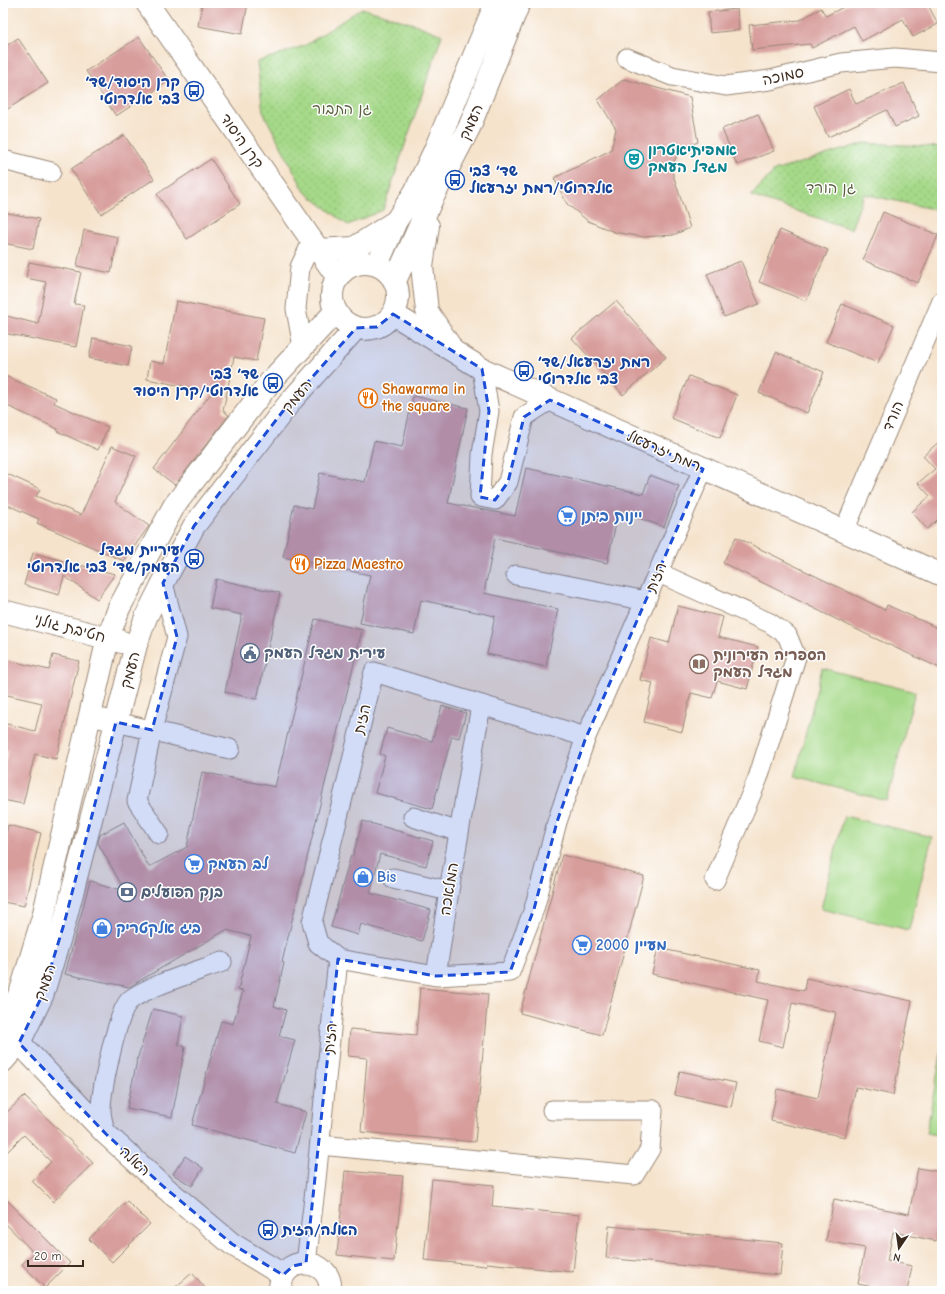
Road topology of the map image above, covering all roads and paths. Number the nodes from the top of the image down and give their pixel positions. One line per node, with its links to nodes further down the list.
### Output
1 (147, 3): 10 (main road, קרן היסוד)
2 (496, 3): 9 (main road, העמק)
3 (519, 3): 8 (main road, העמק)
4 (627, 58): 5 (street, סמוכה)
5 (942, 62)
6 (3, 160): 7 (street)
7 (51, 172)
8 (431, 201): 13 (main road, העמק); 19 (main road)
9 (396, 221): 10 (main road); 11 (main road, העמק)
10 (315, 246): 12 (main road, קרן היסוד); 18 (street)
11 (377, 265): 12 (main road); 13 (main road)
12 (338, 278): 15 (main road)
13 (395, 281): 16 (main road)
14 (942, 301): 23 (street, הורד)
15 (336, 311): 17 (main road); 18 (main road, העמק)
16 (393, 314): 17 (main road); 19 (main road, רמת יזרעאל)
17 (356, 328): 27 (main road, העמק)
18 (303, 347): 30 (main road, העמק)
19 (454, 352): 20 (main road, רמת יזרעאל)
20 (482, 369): 21 (main road, רמת יזרעאל); 21 (street)
21 (550, 400): 22 (main road, רמת יזרעאל)
22 (703, 469): 23 (main road, רמת יזרעאל); 24 (street, הזית)
23 (844, 531): 26 (main road, רמת יזרעאל)
24 (659, 574): 28 (street, הזית); 42 (street)
25 (516, 575): 28 (street)
26 (942, 575)
27 (163, 582): 31 (main road, העמק); 35 (street)
28 (646, 601): 36 (street, הזית)
29 (3, 611): 30 (main road, חטיבת גולני)
30 (108, 638): 31 (main road, חטיבת גולני); 33 (main road, העמק)
31 (136, 645): 34 (main road, העמק)
32 (481, 705): 36 (street, הזית); 39 (street, המלאכה); 44 (street, הזית)
33 (91, 716): 34 (street); 47 (main road, העמק)
34 (116, 722): 35 (street); 48 (main road, העמק)
35 (152, 730): 37 (street); 40 (street)
36 (586, 737): 46 (street)
37 (230, 749)
38 (412, 817): 39 (street)
39 (459, 832): 43 (street, המלאכה)
40 (159, 834)
41 (393, 878): 43 (street)
42 (715, 880)
43 (449, 891): 46 (street, המלאכה)
44 (338, 959): 46 (street); 52 (street, הזית)
45 (222, 962): 51 (street)
46 (436, 976)
47 (3, 1026): 48 (main road, האלה)
48 (19, 1043): 49 (main road, העמק); 51 (main road, האלה)
49 (3, 1061)
50 (552, 1110): 52 (street)
51 (106, 1134): 54 (main road, האלה)
52 (320, 1145): 53 (street, הזית)
53 (306, 1263): 54 (main road); 55 (main road)
54 (281, 1283)
55 (330, 1291)

